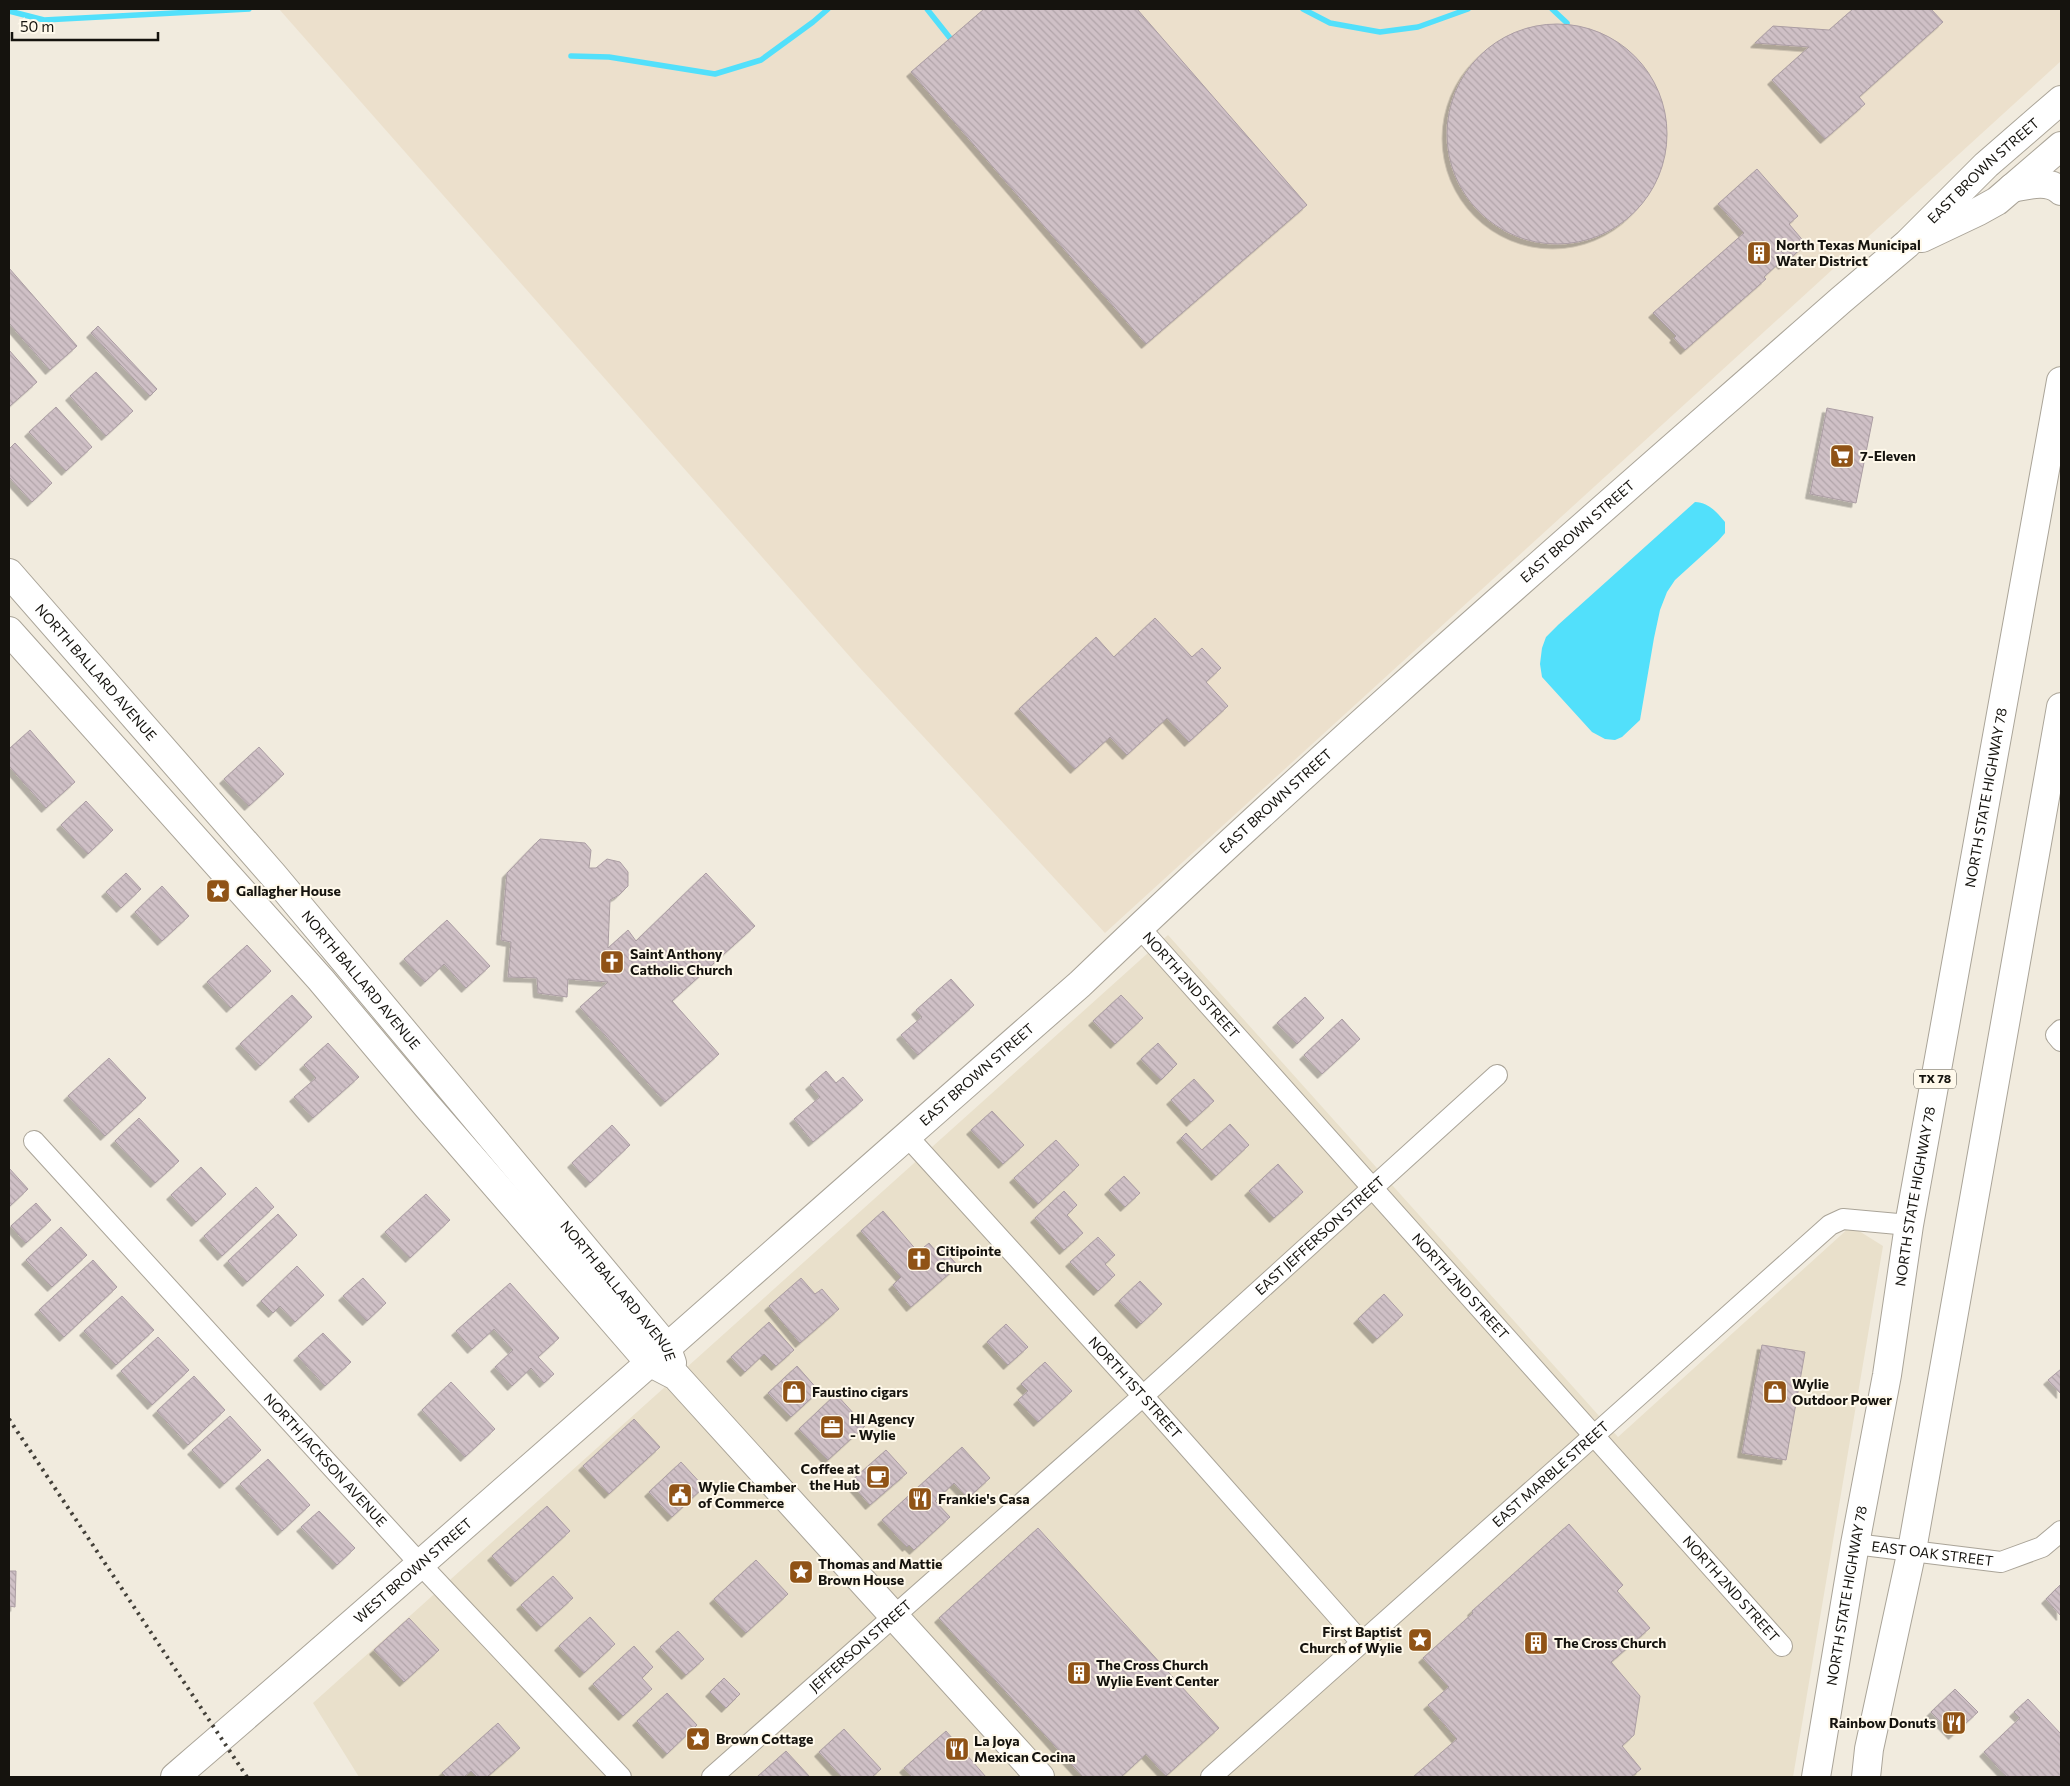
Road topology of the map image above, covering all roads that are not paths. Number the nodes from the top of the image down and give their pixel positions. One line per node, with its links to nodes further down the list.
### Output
1 (2061, 100): 5 (main road, EAST BROWN STREET)
2 (2061, 146): 3 (main road, EAST BROWN STREET)
3 (2012, 188): 4 (main road); 5 (main road, EAST BROWN STREET)
4 (2061, 191)
5 (1907, 244): 10 (main road, EAST BROWN STREET)
6 (2061, 381): 15 (main road, NORTH STATE HIGHWAY 78 / TX 78)
7 (9, 573): 16 (main road, NORTH BALLARD AVENUE)
8 (9, 631): 16 (main road, NORTH BALLARD AVENUE)
9 (2061, 708): 21 (main road)
10 (1139, 927): 12 (main road, EAST BROWN STREET); 14 (street, NORTH 2ND STREET)
11 (1497, 1075): 14 (street, EAST JEFFERSON STREET)
12 (906, 1135): 16 (main road, EAST BROWN STREET); 17 (street, NORTH 1ST STREET)
13 (34, 1141): 22 (street, NORTH JACKSON AVENUE)
14 (1373, 1187): 17 (street, EAST JEFFERSON STREET); 18 (street, NORTH 2ND STREET)
15 (1909, 1225): 18 (street, EAST MARBLE STREET); 20 (main road, NORTH STATE HIGHWAY 78 / TX 78)
16 (658, 1354): 22 (main road, WEST BROWN STREET); 23 (main road, NORTH BALLARD AVENUE)
17 (1143, 1396): 23 (street, JEFFERSON STREET); 24 (street, NORTH 1ST STREET)
18 (1592, 1435): 24 (street, EAST MARBLE STREET); 25 (street, NORTH 2ND STREET)
19 (2061, 1531): 21 (street, EAST OAK STREET)
20 (1855, 1544): 21 (street, EAST OAK STREET); 31 (main road, NORTH STATE HIGHWAY 78 / TX 78)
21 (1912, 1550): 32 (main road)
22 (421, 1565): 26 (main road, WEST BROWN STREET); 27 (street, NORTH JACKSON AVENUE)
23 (893, 1616): 28 (street, JEFFERSON STREET); 29 (main road, NORTH BALLARD AVENUE)
24 (1362, 1642): 30 (street, EAST MARBLE STREET)
25 (1782, 1646)
26 (175, 1777)
27 (620, 1777)
28 (712, 1777)
29 (1040, 1777)
30 (1211, 1777)
31 (1816, 1777)
32 (1866, 1777)

